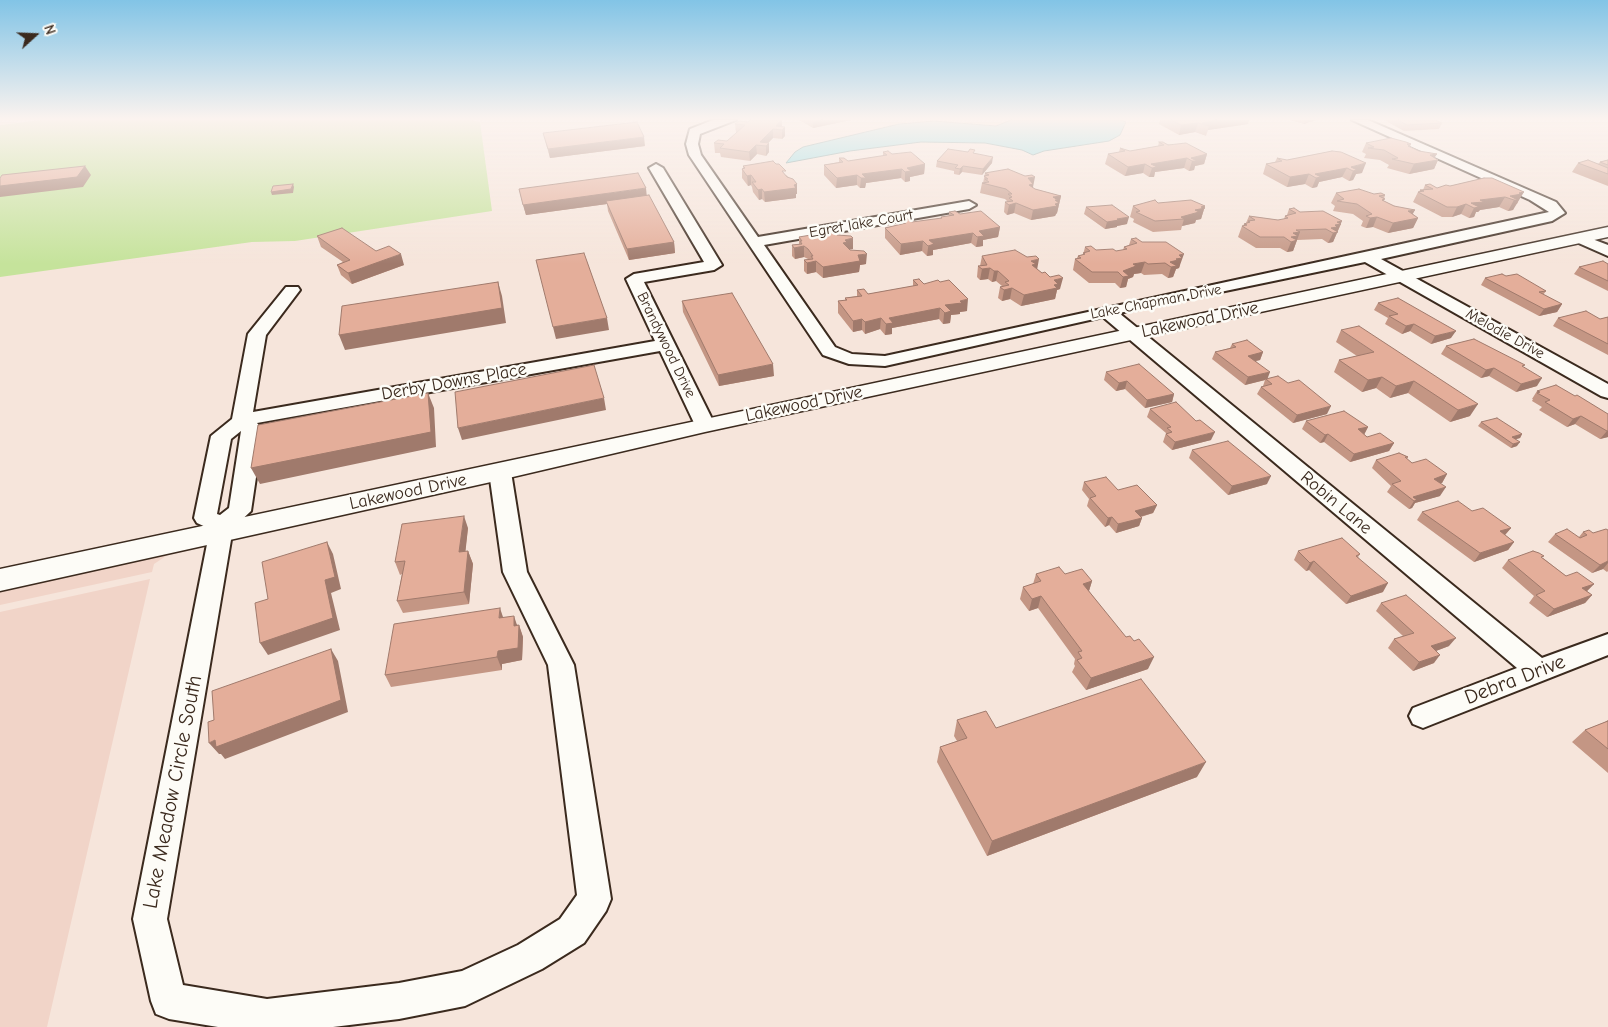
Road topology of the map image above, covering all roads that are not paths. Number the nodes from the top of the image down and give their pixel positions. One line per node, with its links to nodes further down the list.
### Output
1 (656, 168): 14 (street, Brandywood Drive)
2 (705, 168): 7 (street, Lake Chapman Drive)
3 (1470, 168): 9 (street, Lake Chapman Drive)
4 (968, 205): 7 (street, Egret lake Court)
5 (1608, 232): 6 (street, Lakewood Drive)
6 (1579, 238): 8 (street); 10 (street, Lakewood Drive)
7 (754, 242): 12 (street, Lake Chapman Drive)
8 (1608, 252)
9 (1367, 257): 10 (street, Melodie Drive); 12 (street, Lake Chapman Drive)
10 (1401, 277): 13 (street, Lakewood Drive); 15 (street, Melodie Drive)
11 (292, 290): 16 (street)
12 (1106, 311): 13 (street, Robin Lane)
13 (1133, 334): 17 (street, Lakewood Drive); 22 (street, Robin Lane)
14 (667, 344): 16 (street, Derby Downs Place); 17 (street, Brandywood Drive)
15 (1608, 392)
16 (241, 421): 19 (street); 19 (street)
17 (705, 425): 18 (street, Lakewood Drive)
18 (500, 472): 19 (street, Lakewood Drive); 19 (street, Lake Meadow Circle South)
19 (222, 529): 20 (street, Lakewood Drive)
20 (0, 580)
21 (1608, 644): 22 (street, Debra Drive)
22 (1539, 671): 23 (street, Debra Drive)
23 (1423, 716)

